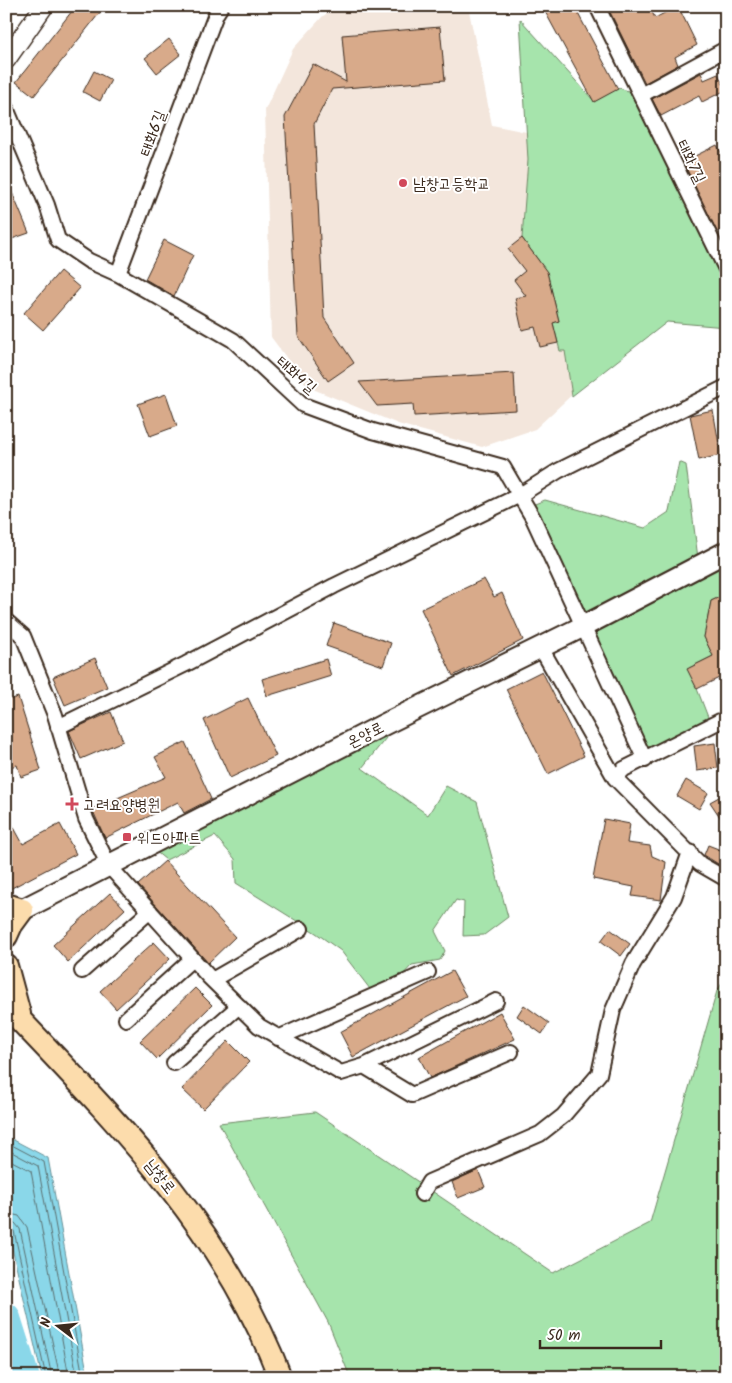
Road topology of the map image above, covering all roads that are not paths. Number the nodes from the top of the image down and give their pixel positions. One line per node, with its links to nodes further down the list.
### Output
1 (44, 6): 5 (street)
2 (220, 6): 9 (street, 태화6길)
3 (597, 6): 6 (street, 태화7길)
4 (726, 50): 6 (street)
5 (6, 60)
6 (640, 95): 8 (street, 태화7길)
7 (6, 108): 9 (street, 태화4길)
8 (726, 269)
9 (118, 274): 11 (street, 태화4길)
10 (726, 387): 11 (street)
11 (520, 495): 14 (street, 태화4길); 17 (street)
12 (726, 552): 14 (main road, 온양로)
13 (6, 620): 17 (street)
14 (582, 628): 15 (main road, 온양로); 18 (street, 태화4길)
15 (541, 648): 19 (street); 21 (main road, 온양로)
16 (726, 718): 18 (street)
17 (58, 727): 21 (street)
18 (645, 760): 19 (street)
19 (615, 778): 20 (street)
20 (690, 852): 22 (street); 41 (street)
21 (109, 866): 23 (main road, 온양로); 24 (street)
22 (726, 879)
23 (11, 911): 26 (main road)
24 (150, 911): 27 (street); 29 (street)
25 (301, 929): 31 (street)
26 (6, 936)
27 (192, 959): 31 (street); 36 (street)
28 (6, 966): 35 (main road)
29 (82, 971)
30 (428, 972): 37 (street)
31 (212, 980): 34 (street)
32 (6, 1000): 35 (main road, 남창로)
33 (496, 1001): 40 (street)
34 (239, 1006): 37 (street); 39 (street)
35 (13, 1018): 42 (main road, 남창로)
36 (126, 1019)
37 (278, 1038): 40 (street)
38 (511, 1052): 40 (street)
39 (174, 1063)
40 (364, 1066)
41 (422, 1194)
42 (280, 1377)

